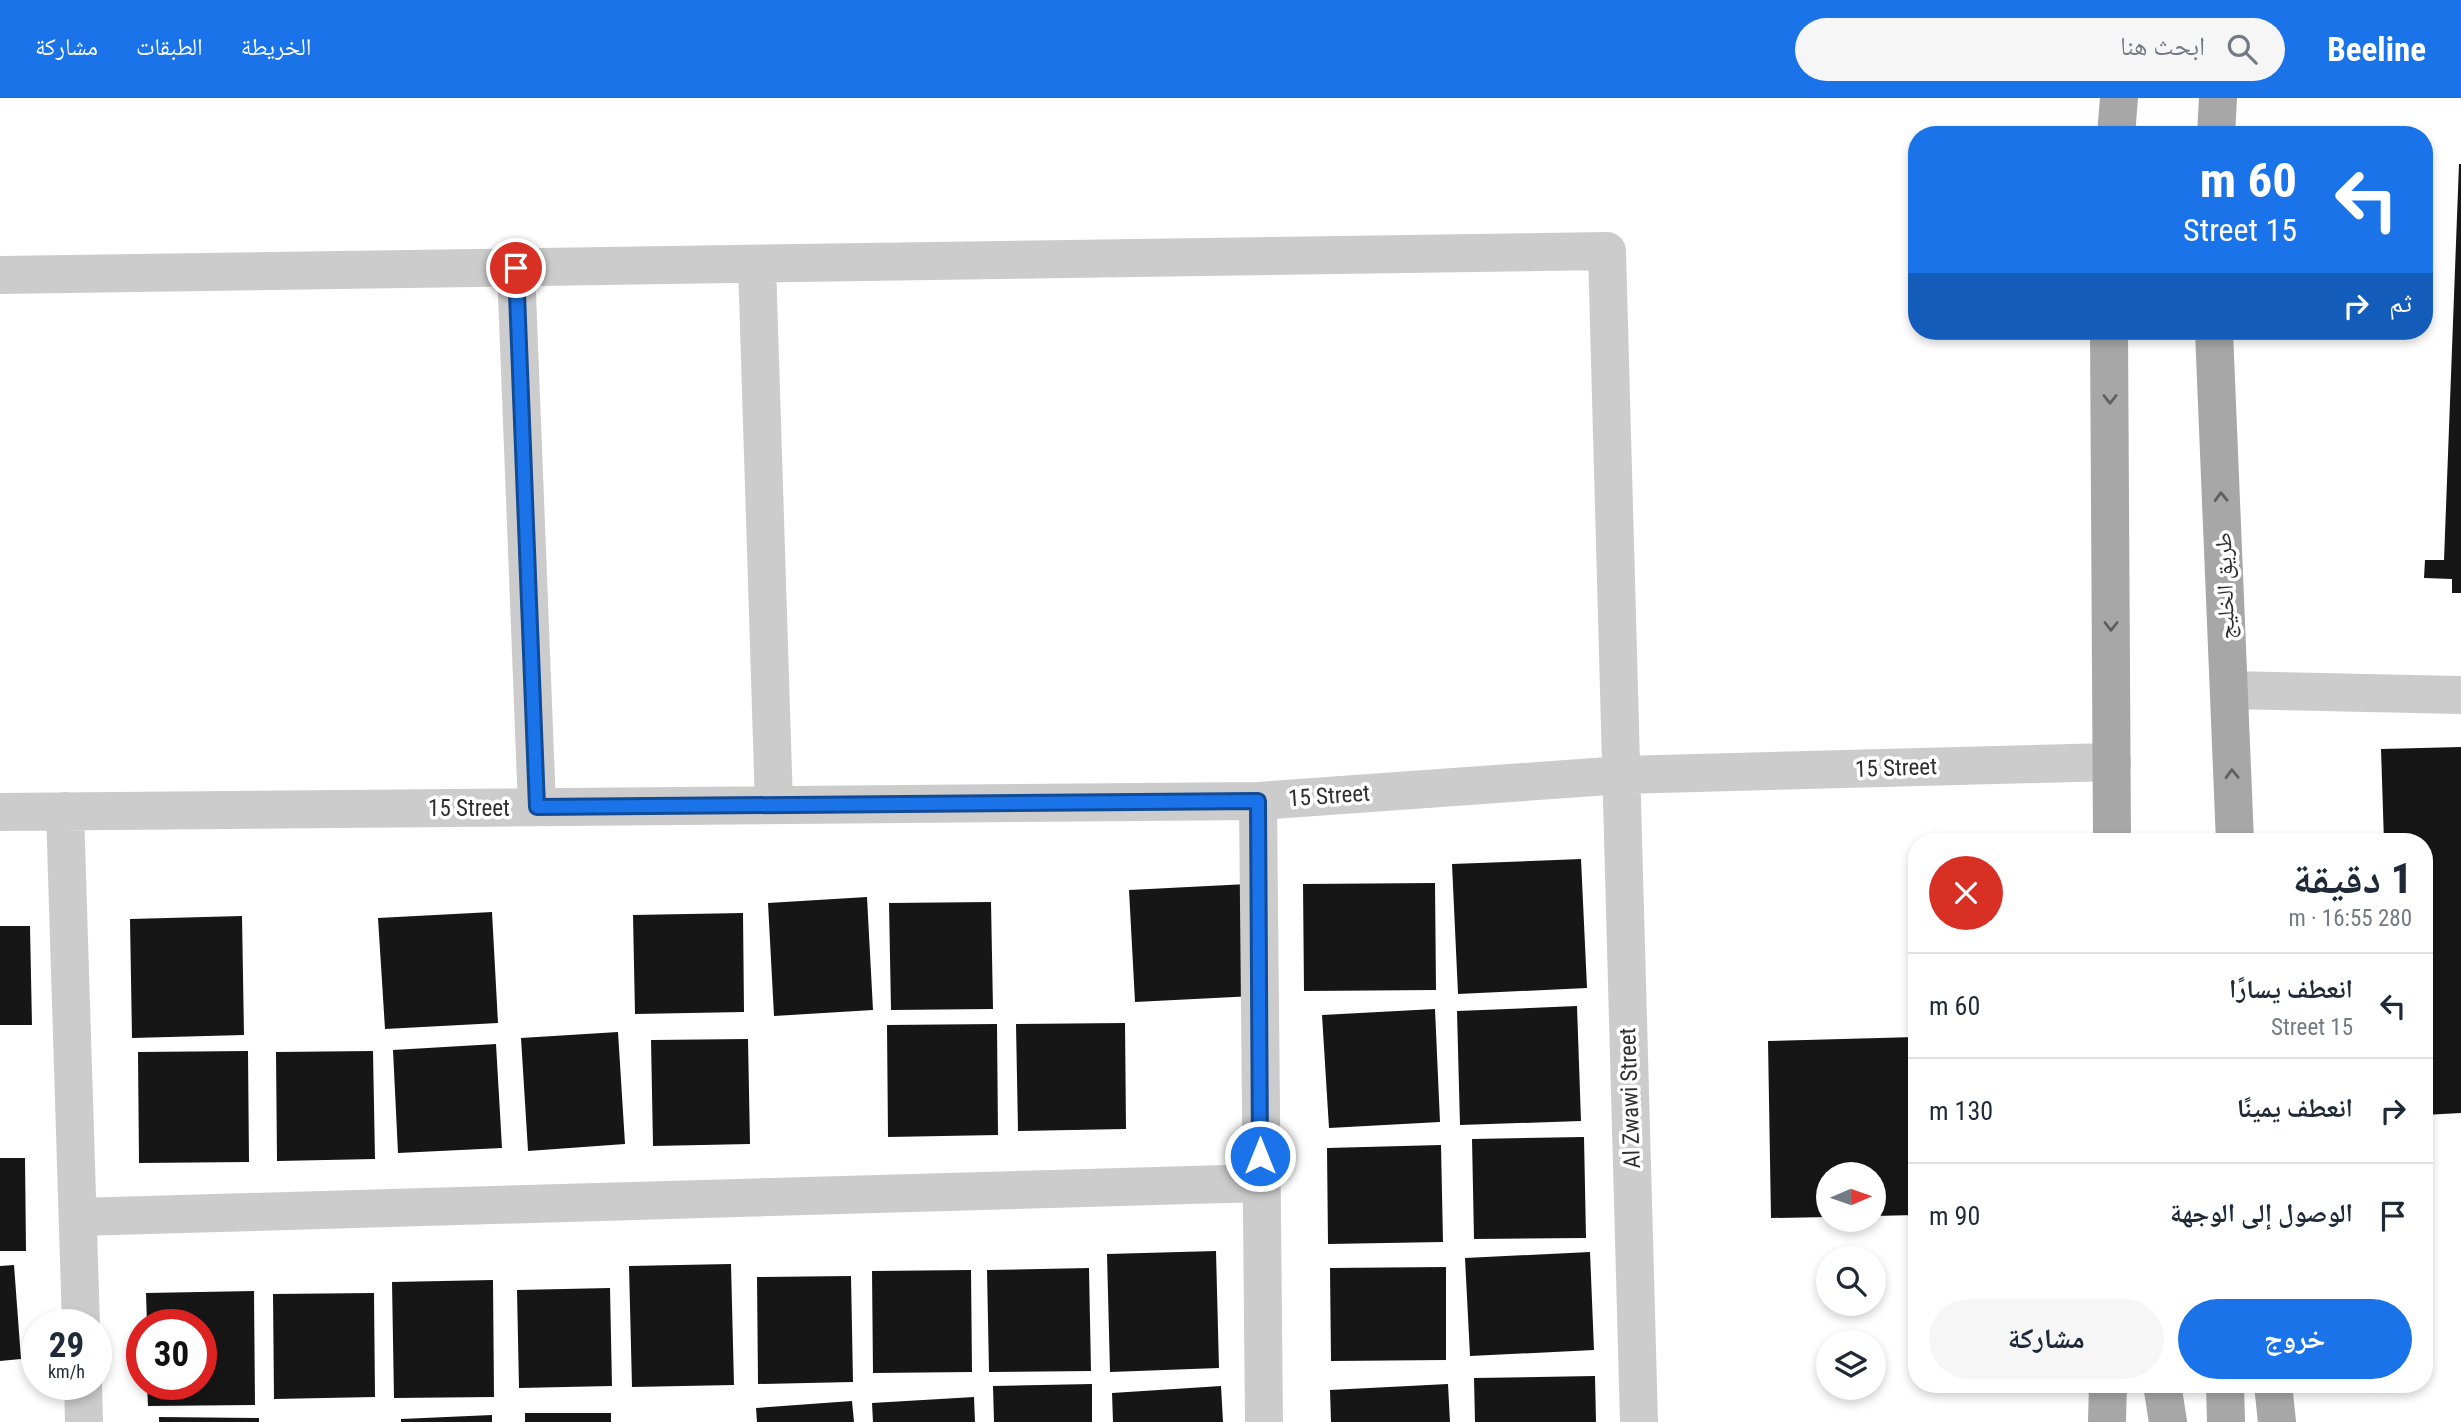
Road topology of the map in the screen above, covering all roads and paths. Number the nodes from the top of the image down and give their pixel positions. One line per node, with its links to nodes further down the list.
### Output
1 (2102, 98): 4 (main road)
2 (2119, 98): 5 (main road)
3 (2218, 98): 6 (main road)
4 (2104, 126)
5 (2117, 126)
6 (2216, 126)
7 (757, 264): 8 (street); 15 (street, Al Zwawi Street); 17 (street)
8 (516, 268): 9 (street); 18 (street)
9 (0, 275)
10 (2109, 340): 14 (main road, one-way to 14)
11 (2214, 340): 12 (main road, طريق الخليج, one-way to 11)
12 (2229, 690): 13 (street); 22 (main road, طريق الخليج, one-way to 12)
13 (2461, 695)
14 (2112, 762): 15 (street, 15 Street); 21 (main road)
15 (1622, 775): 16 (street, 15 Street); 33 (street, Al Zwawi Street)
16 (1258, 801): 17 (street, 15 Street); 23 (street)
17 (774, 805): 18 (street, 15 Street)
18 (537, 807): 19 (street, 15 Street)
19 (65, 811): 20 (street, 15 Street); 24 (street)
20 (0, 812)
21 (2112, 833)
22 (2235, 833)
23 (1260, 1183): 24 (street); 32 (street)
24 (78, 1217): 25 (street)
25 (81, 1309)
26 (2108, 1393): 34 (main road)
27 (2163, 1393): 35 (main road)
28 (2225, 1393): 36 (main road)
29 (2274, 1393): 37 (main road)
30 (83, 1400): 31 (street)
31 (84, 1422)
32 (1264, 1422)
33 (1639, 1422)
34 (2107, 1422)
35 (2168, 1422)
36 (2226, 1422)
37 (2277, 1422)

